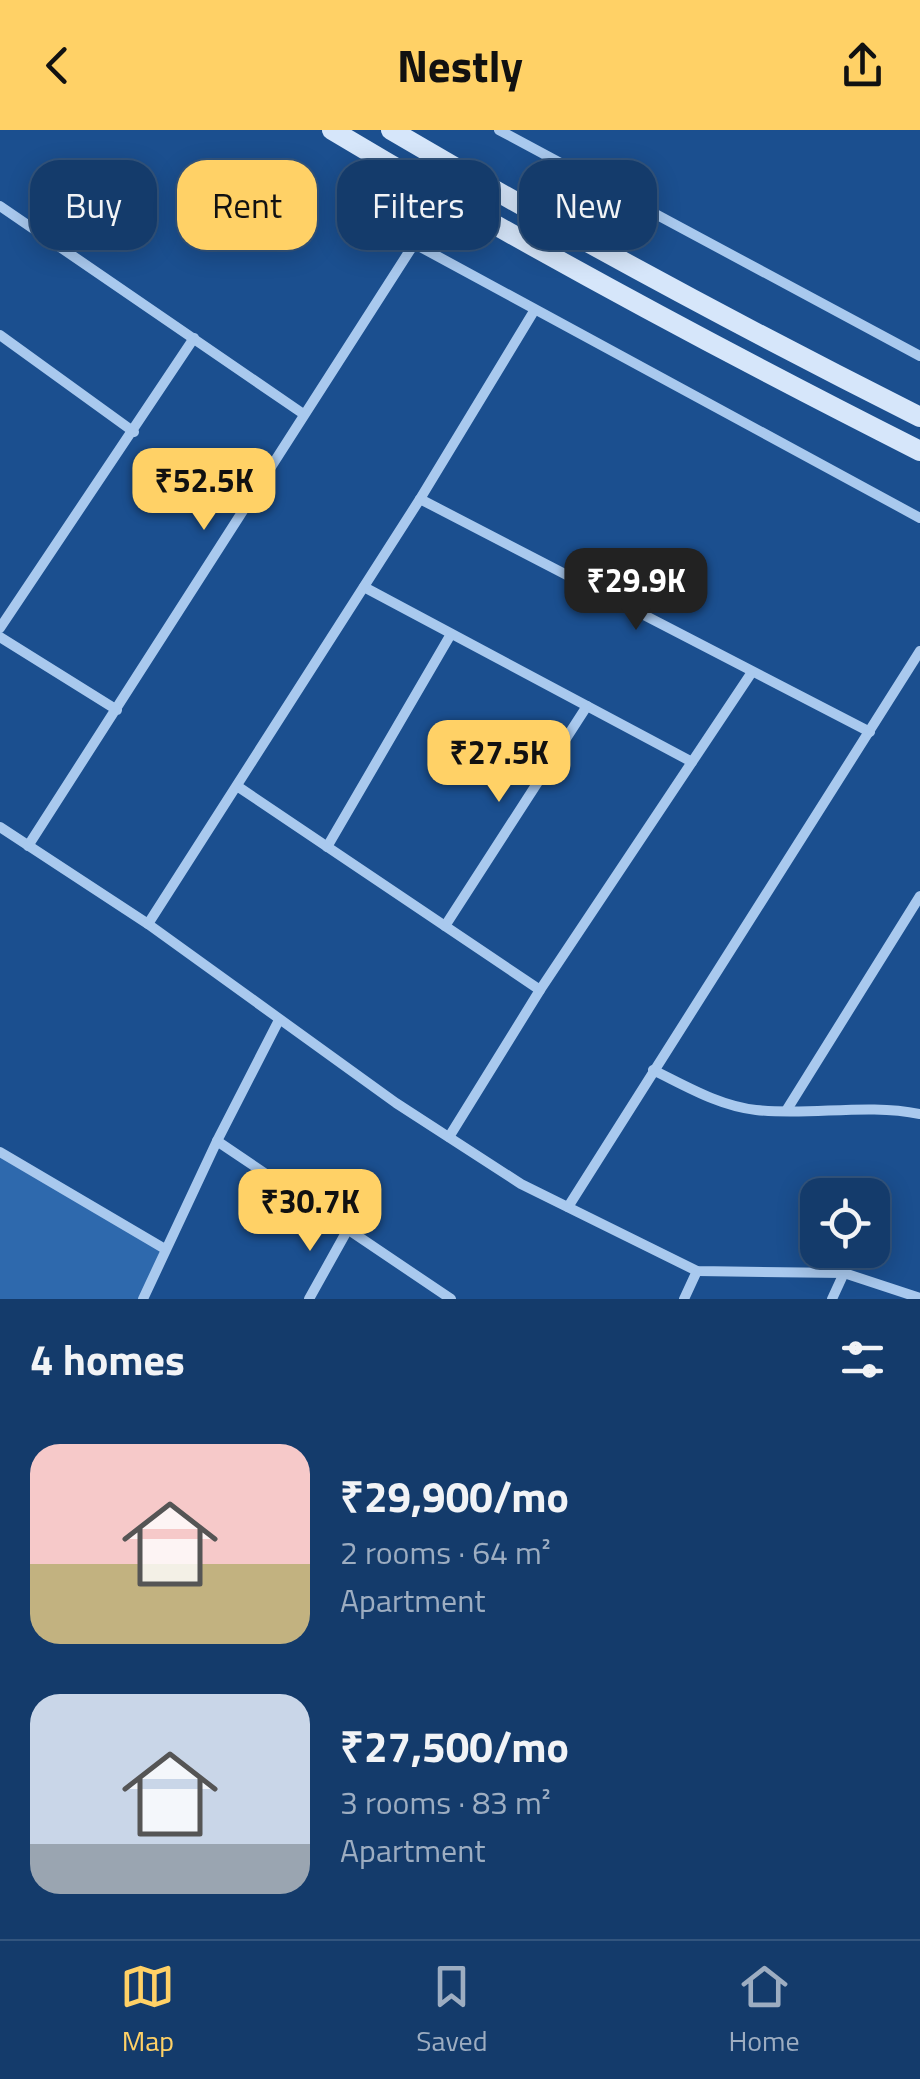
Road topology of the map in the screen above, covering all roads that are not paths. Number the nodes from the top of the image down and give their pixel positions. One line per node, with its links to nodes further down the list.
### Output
1 (332, 130): 14 (main road)
2 (391, 130): 12 (main road)
3 (499, 130): 10 (street)
4 (0, 206): 9 (street)
5 (410, 250): 11 (street)
6 (425, 250): 7 (street)
7 (534, 311): 15 (street); 16 (street)
8 (0, 336): 13 (street)
9 (194, 338): 11 (street); 13 (street)
10 (920, 356)
11 (302, 413): 24 (street)
12 (920, 418)
13 (134, 432): 18 (street)
14 (920, 452)
15 (420, 499): 17 (street); 22 (street)
16 (920, 518)
17 (364, 587): 19 (street); 27 (street)
18 (0, 628)
19 (452, 634): 23 (street); 30 (street)
20 (0, 637): 24 (street)
21 (920, 651): 25 (street)
22 (752, 672): 25 (street); 26 (street)
23 (586, 706): 26 (street); 33 (street)
24 (118, 710): 29 (street)
25 (870, 732): 36 (street)
26 (692, 762): 34 (street)
27 (236, 786): 30 (street); 32 (street)
28 (0, 827): 29 (street)
29 (28, 846): 32 (street)
30 (327, 847): 33 (street)
31 (920, 896): 37 (street)
32 (148, 924): 35 (street)
33 (445, 926): 34 (street)
34 (540, 990): 39 (street)
35 (280, 1020): 39 (street); 40 (street)
36 (654, 1070): 37 (street); 42 (street)
37 (786, 1111): 38 (street)
38 (920, 1114)
39 (449, 1137): 42 (street)
40 (217, 1141): 43 (street); 44 (street)
41 (0, 1152): 44 (street)
42 (568, 1206): 45 (street)
43 (348, 1229): 49 (street); 50 (street)
44 (165, 1249): 48 (street)
45 (697, 1270): 46 (street); 51 (street)
46 (844, 1272): 47 (street); 52 (street)
47 (920, 1298)
48 (143, 1299)
49 (309, 1299)
50 (451, 1299)
51 (684, 1299)
52 (832, 1299)

